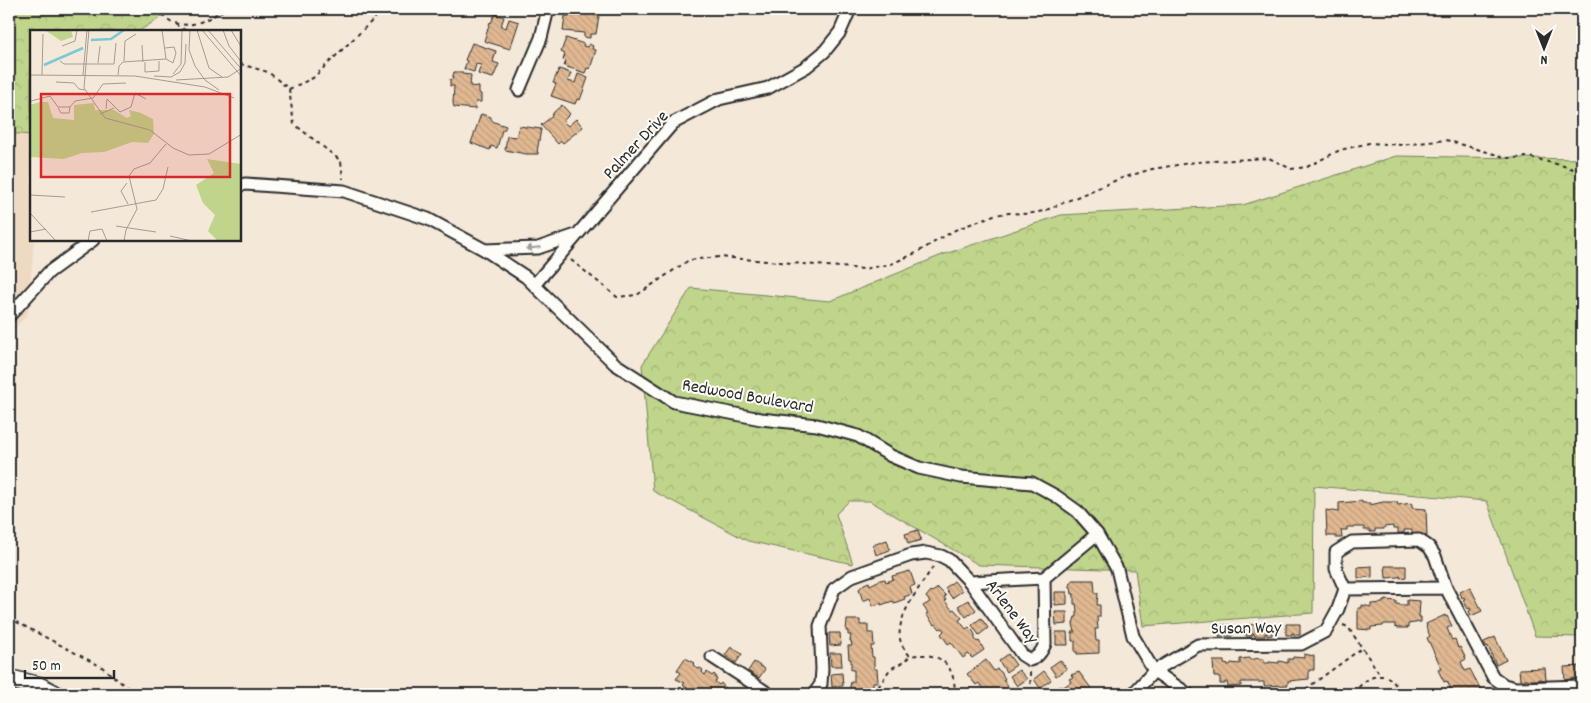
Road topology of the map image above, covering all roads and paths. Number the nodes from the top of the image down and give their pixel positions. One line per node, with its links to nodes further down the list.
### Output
1 (156, 9): 7 (path)
2 (225, 9): 7 (path)
3 (361, 9): 4 (path)
4 (376, 9): 10 (path)
5 (548, 9): 11 (street)
6 (850, 9): 15 (street, Palmer Drive)
7 (175, 23): 8 (path)
8 (185, 30)
9 (241, 64): 10 (path)
10 (289, 89): 14 (path)
11 (519, 90)
12 (1582, 173): 18 (path)
13 (241, 185): 14 (street, Redwood Boulevard)
14 (344, 191): 17 (street, Redwood Boulevard)
15 (577, 234): 17 (street, one-way to 17); 18 (street, Palmer Drive)
16 (91, 241): 20 (street)
17 (485, 250): 19 (street, Redwood Boulevard)
18 (562, 252): 19 (street, Palmer Drive)
19 (535, 284): 21 (street, Redwood Boulevard)
20 (9, 316)
21 (1097, 534): 23 (street); 33 (street, Redwood Boulevard)
22 (933, 567): 30 (path)
23 (1044, 578): 24 (street, Arlene Way); 32 (street, Arlene Way)
24 (970, 582): 32 (street, Arlene Way); 42 (street, Arlene Way)
25 (1446, 588): 26 (street); 26 (street); 36 (street)
26 (1345, 589): 28 (street, Susan Way)
27 (9, 618): 40 (path)
28 (1332, 619): 29 (path); 33 (street, Susan Way)
29 (1362, 648): 34 (path); 48 (path)
30 (910, 656): 43 (path); 44 (path)
31 (712, 657): 41 (street)
32 (1030, 660): 45 (path)
33 (1154, 671): 46 (street, Susan Way); 47 (street, Redwood Boulevard)
34 (1381, 676): 50 (path); 51 (path)
35 (9, 678): 39 (highway)
36 (1582, 686)
37 (9, 689): 38 (highway)
38 (18, 694)
39 (54, 694)
40 (135, 694)
41 (769, 694)
42 (814, 694)
43 (874, 694)
44 (955, 694)
45 (1031, 694)
46 (1133, 694)
47 (1188, 694)
48 (1299, 694): 49 (path)
49 (1315, 694)
50 (1354, 694)
51 (1402, 694)

